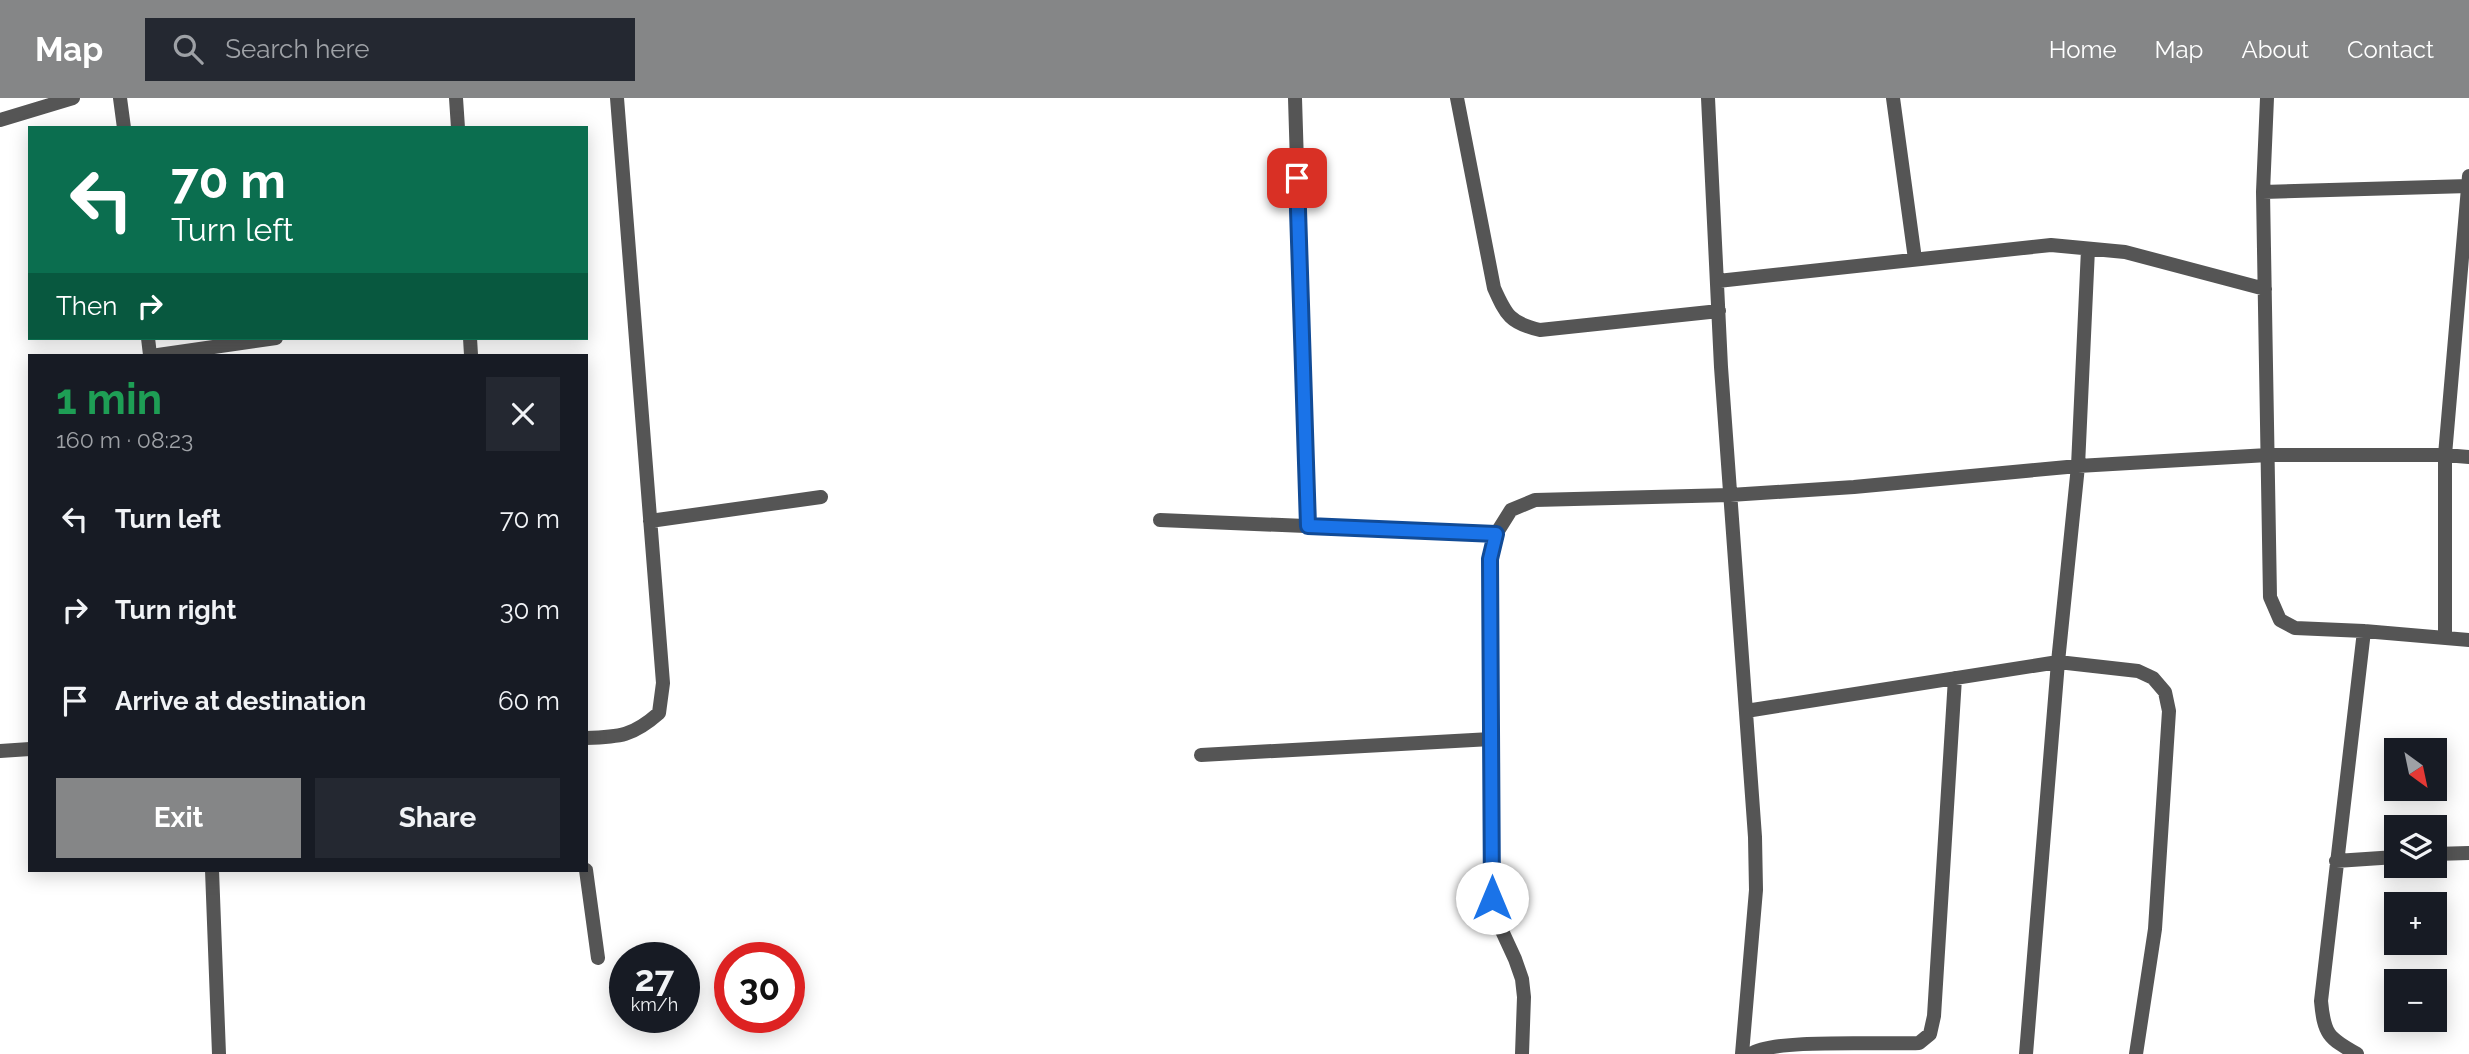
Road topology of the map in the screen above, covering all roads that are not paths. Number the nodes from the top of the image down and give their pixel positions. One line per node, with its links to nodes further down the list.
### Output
1 (73, 98): 10 (street)
2 (120, 98): 11 (street)
3 (456, 98): 12 (street)
4 (617, 98): 30 (street)
5 (1295, 98): 31 (street)
6 (1457, 98): 20 (street)
7 (1707, 98): 18 (street)
8 (1894, 98): 17 (street)
9 (2266, 98): 15 (street)
10 (0, 120)
11 (124, 126)
12 (458, 126)
13 (2469, 176): 14 (street)
14 (2469, 186): 15 (street); 24 (street)
15 (2263, 192): 19 (street)
16 (2088, 249): 17 (street); 19 (street); 26 (street)
17 (1915, 258): 18 (street)
18 (1718, 281): 20 (street)
19 (2265, 289): 23 (street)
20 (1719, 311): 27 (street)
21 (262, 340): 22 (street)
22 (165, 354)
23 (2268, 455): 24 (street); 26 (street); 33 (street)
24 (2445, 455): 25 (street); 34 (street)
25 (2469, 457)
26 (2078, 466): 27 (street); 36 (street)
27 (1730, 495): 32 (street); 38 (street)
28 (821, 497): 30 (street)
29 (1160, 520): 31 (street)
30 (650, 521): 39 (street)
31 (1308, 526): 32 (street)
32 (1496, 534): 40 (street)
33 (2364, 631): 34 (street); 47 (street)
34 (2445, 637): 35 (street)
35 (2469, 640)
36 (2058, 662): 37 (street); 55 (street); 56 (street)
37 (1955, 678): 38 (street); 54 (street)
38 (1746, 711): 53 (street)
39 (588, 738)
40 (1491, 739): 43 (street); 52 (street)
41 (28, 749): 42 (street)
42 (0, 751)
43 (1200, 755)
44 (2469, 853): 45 (street)
45 (2447, 854)
46 (2384, 858): 47 (street)
47 (2336, 861): 57 (street)
48 (212, 872): 51 (street)
49 (586, 872): 50 (street)
50 (598, 958)
51 (219, 1054)
52 (1522, 1054)
53 (1742, 1054)
54 (1751, 1054)
55 (2026, 1054)
56 (2136, 1054)
57 (2357, 1054)

